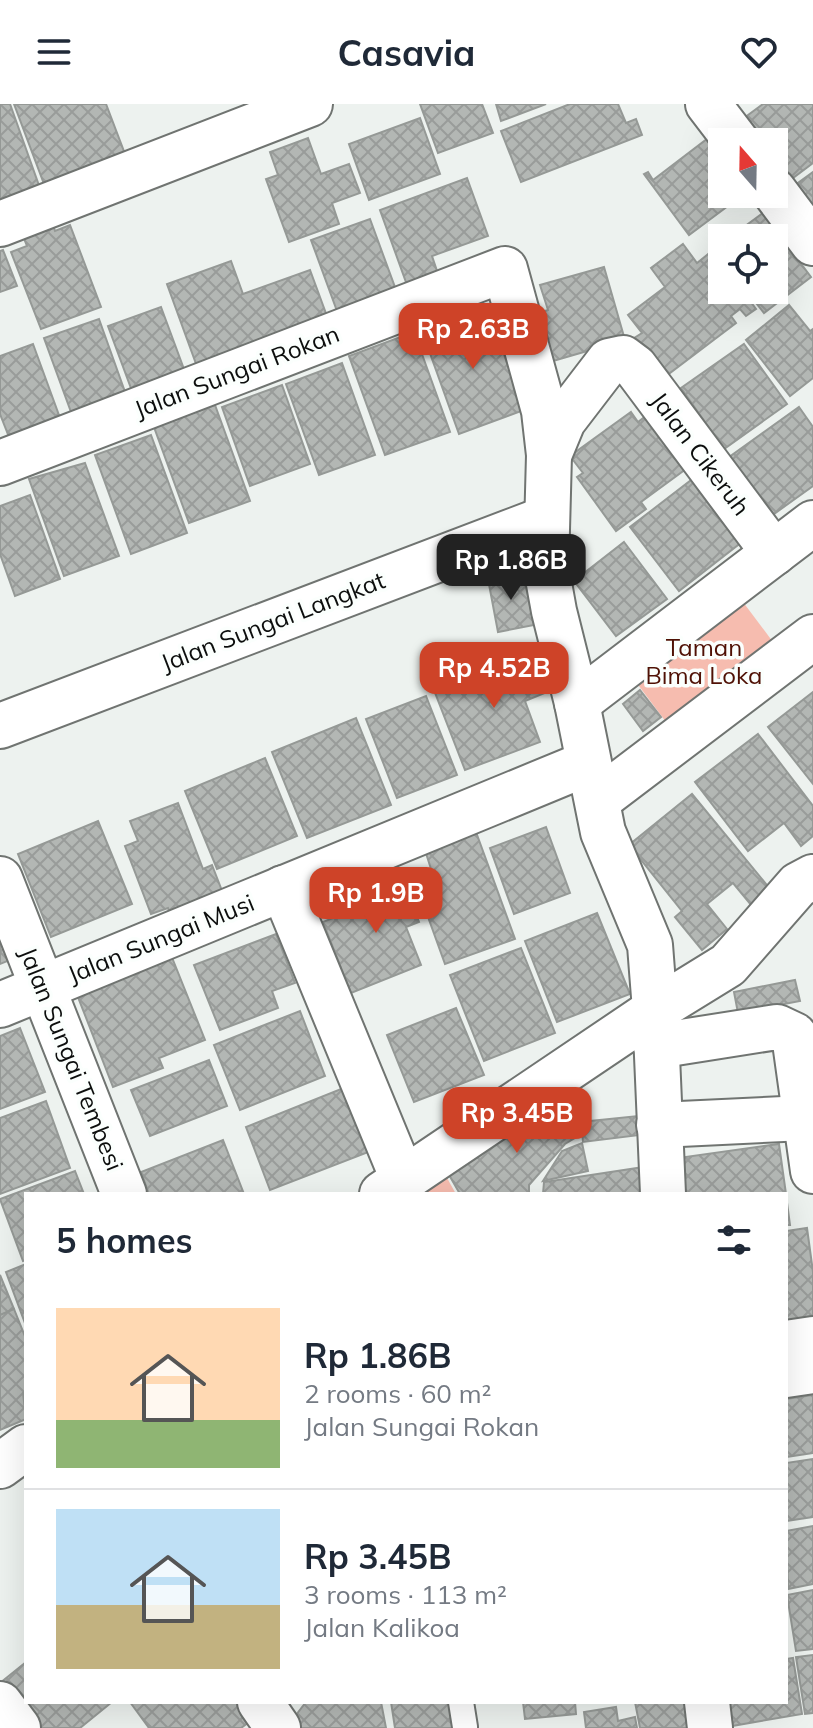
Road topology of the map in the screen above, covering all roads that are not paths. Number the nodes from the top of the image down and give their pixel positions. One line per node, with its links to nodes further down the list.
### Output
1 (310, 104): 5 (street)
2 (708, 104): 3 (street)
3 (726, 128)
4 (787, 208): 6 (street)
5 (0, 224)
6 (813, 243)
7 (549, 455): 8 (street, Jalan Sungai Rokan); 9 (street, Jalan Sungai Rokan); 11 (street, Jalan Cikeruh)
8 (0, 463)
9 (547, 518): 13 (street, Jalan Sungai Rokan); 14 (street, Jalan Sungai Langkat)
10 (813, 523): 11 (street)
11 (774, 553): 13 (street)
12 (813, 637): 15 (street, Jalan Sungai Musi)
13 (577, 703): 15 (street, Jalan Sungai Rokan)
14 (0, 726)
15 (593, 782): 18 (street, Jalan Sungai Musi); 21 (street, Jalan Sungai Rokan)
16 (813, 877): 21 (street)
17 (0, 879): 19 (street, Jalan Sungai Tembesi)
18 (283, 888): 19 (street, Jalan Sungai Musi); 25 (street)
19 (43, 988): 20 (street, Jalan Sungai Musi); 26 (street, Jalan Sungai Tembesi)
20 (0, 1005)
21 (655, 1028): 22 (street); 23 (street, Jalan Sungai Rokan); 25 (street)
22 (805, 1118): 23 (street); 24 (street)
23 (659, 1125): 27 (street, Jalan Sungai Rokan)
24 (813, 1171)
25 (393, 1187)
26 (123, 1192)
27 (663, 1192)
28 (813, 1339): 29 (street)
29 (788, 1343)
30 (813, 1371): 31 (street)
31 (788, 1375)
32 (24, 1448): 33 (street)
33 (0, 1466)
34 (0, 1704): 38 (street)
35 (461, 1704): 37 (lane)
36 (707, 1704): 39 (street)
37 (465, 1727)
38 (18, 1728)
39 (710, 1728)

